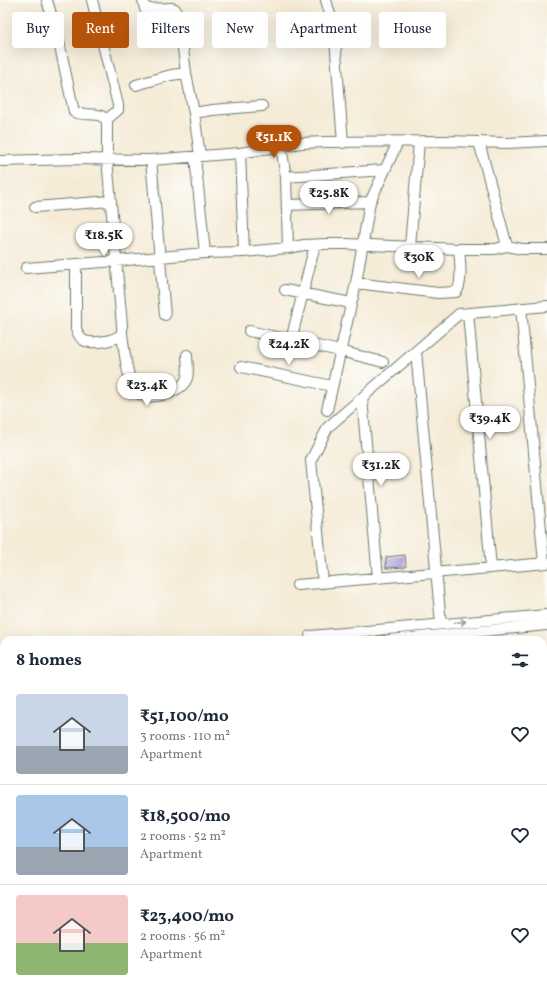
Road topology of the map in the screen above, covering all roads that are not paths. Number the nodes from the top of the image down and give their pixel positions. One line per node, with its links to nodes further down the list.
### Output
1 (47, 0): 9 (street)
2 (92, 0): 9 (street)
3 (142, 0): 5 (street)
4 (326, 0): 14 (street)
5 (186, 73): 6 (street); 8 (street)
6 (136, 85)
7 (262, 106): 8 (street)
8 (194, 113): 17 (street)
9 (106, 120): 18 (street)
10 (547, 141): 13 (street)
11 (398, 142): 12 (street); 14 (street); 21 (street)
12 (419, 142): 13 (street); 29 (street)
13 (479, 142): 30 (street)
14 (343, 143): 15 (street)
15 (281, 146): 16 (street); 22 (street)
16 (240, 153): 17 (street); 34 (street)
17 (198, 156): 19 (street); 35 (street)
18 (107, 160): 19 (street); 20 (street); 23 (street)
19 (151, 160): 36 (street)
20 (0, 161)
21 (384, 170): 22 (street); 24 (street)
22 (286, 177): 25 (street)
23 (111, 201): 26 (street); 37 (street)
24 (370, 202): 25 (street); 28 (street)
25 (288, 205): 31 (street)
26 (35, 207)
27 (315, 244): 28 (street); 31 (street); 42 (street)
28 (363, 244): 29 (street); 40 (street)
29 (410, 246): 32 (street)
30 (507, 246): 32 (street); 33 (street)
31 (288, 248): 34 (street)
32 (459, 249): 40 (street)
33 (547, 249)
34 (244, 252): 35 (street)
35 (205, 253): 36 (street)
36 (160, 257): 37 (street); 47 (street)
37 (116, 261): 38 (street); 49 (street)
38 (76, 264): 39 (street); 49 (street)
39 (26, 268)
40 (356, 283): 43 (street)
41 (285, 290): 42 (street)
42 (303, 294): 43 (street); 50 (street)
43 (352, 303): 51 (street)
44 (547, 306): 45 (street)
45 (521, 308): 46 (street); 59 (street)
46 (468, 313): 52 (street); 60 (street)
47 (165, 315)
48 (249, 331): 50 (street)
49 (122, 334): 53 (street)
50 (290, 340): 51 (street)
51 (340, 351): 54 (street); 56 (street)
52 (416, 351): 57 (street); 61 (street)
53 (187, 355)
54 (383, 362)
55 (241, 367): 56 (street)
56 (332, 386): 58 (street)
57 (362, 398): 62 (street); 63 (street)
58 (327, 410)
59 (546, 563): 60 (street)
60 (491, 568): 61 (street)
61 (436, 572): 62 (street); 67 (street)
62 (378, 578): 63 (street)
63 (323, 583): 64 (street)
64 (297, 585)
65 (547, 615): 66 (street)
66 (488, 620): 67 (street, one-way to 66); 70 (street)
67 (441, 624): 69 (street)
68 (547, 625): 70 (street)
69 (418, 626): 72 (street); 73 (street)
70 (489, 635): 74 (street)
71 (310, 636): 72 (street)
72 (350, 636)
73 (419, 636)
74 (472, 636)

